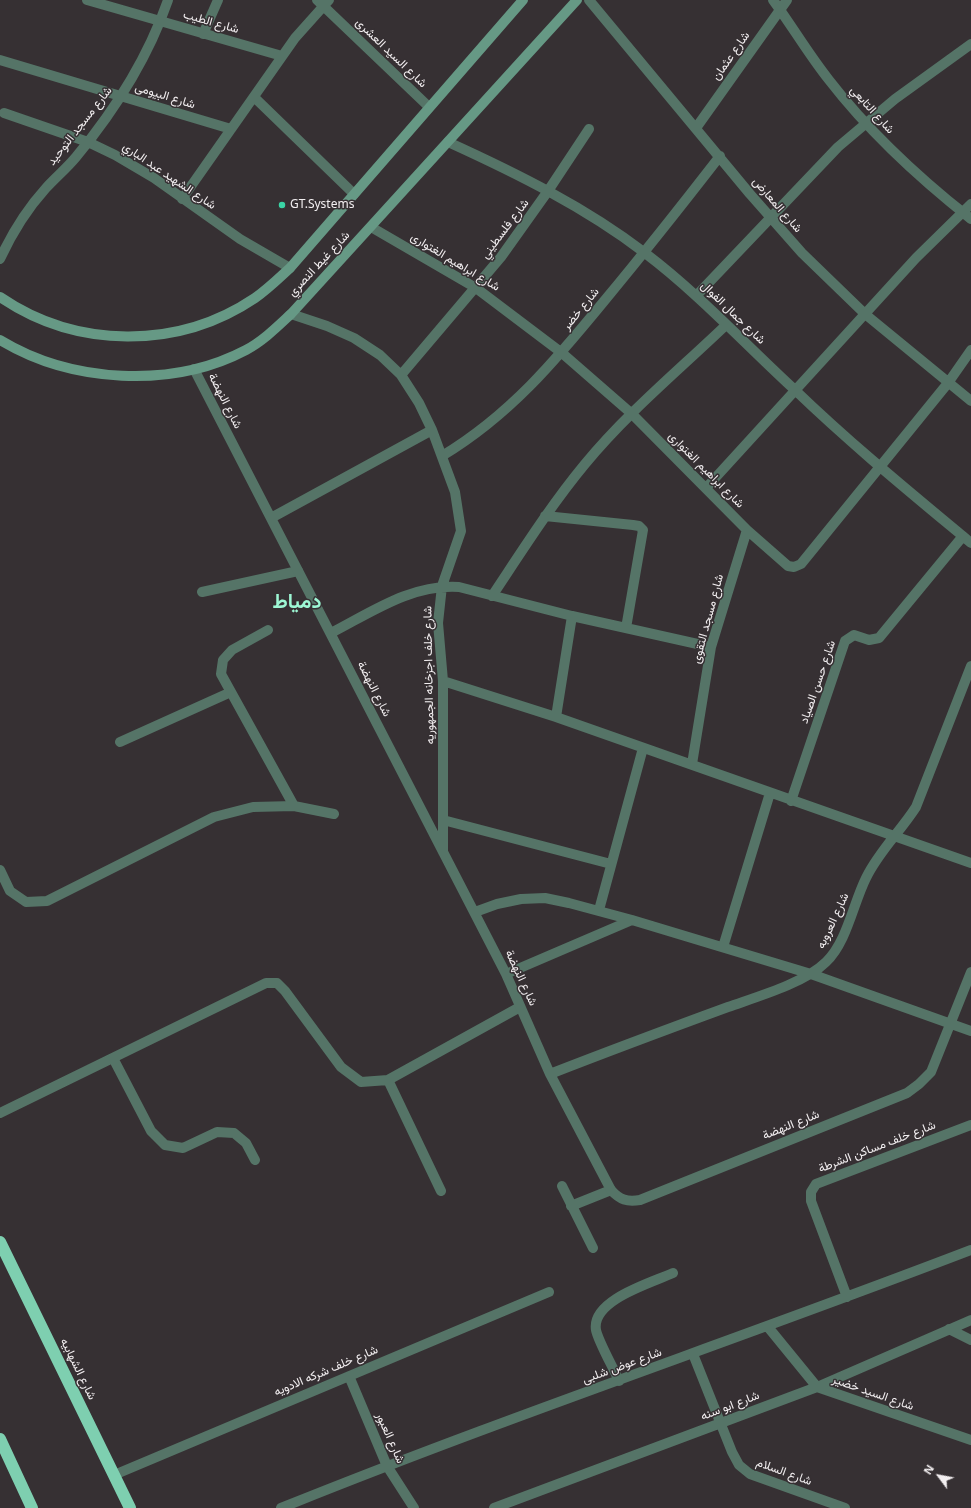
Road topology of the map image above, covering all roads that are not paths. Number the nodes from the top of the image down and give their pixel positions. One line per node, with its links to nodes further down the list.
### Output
1 (87, 0): 11 (street, شارع الطيب)
2 (168, 0): 11 (street, شارع مسجد التوحيد)
3 (218, 0): 12 (street)
4 (522, 0): 18 (main road, شارع غيط النصري)
5 (577, 0): 25 (main road, شارع غيط النصري)
6 (589, 0): 21 (street, شارع المعارض)
7 (773, 0): 10 (street, شارع التابعي)
8 (787, 0): 10 (street, شارع عثمان)
9 (323, 2): 14 (street); 18 (street, شارع السيد العشرى)
10 (780, 9): 20 (street, شارع التابعي); 21 (street, شارع عثمان)
11 (160, 21): 12 (street, شارع الطيب); 16 (street, شارع مسجد التوحيد)
12 (203, 34): 14 (street, شارع الطيب)
13 (971, 44): 20 (street)
14 (282, 56): 17 (street)
15 (0, 60): 16 (street, شارع البيومى)
16 (121, 96): 22 (street, شارع البيومى); 24 (street, شارع مسجد التوحيد)
17 (254, 97): 22 (street); 28 (street)
18 (429, 107): 28 (main road, شارع غيط النصري)
19 (4, 113): 24 (street, شارع الشهيد عبد الباري)
20 (864, 123): 31 (street, شارع التابعي); 32 (street)
21 (696, 128): 26 (street, شارع المعارض)
22 (231, 129): 29 (street)
23 (590, 129): 27 (street, شارع فلسطيني)
24 (88, 142): 29 (street, شارع الشهيد عبد الباري); 36 (street, شارع مسجد التوحيد)
25 (448, 142): 27 (street, شارع جمال الفوال); 34 (main road, شارع غيط النصري)
26 (720, 156): 32 (street, شارع المعارض); 35 (street, شارع خضر)
27 (548, 191): 35 (street, شارع جمال الفوال); 38 (street, شارع فلسطيني)
28 (354, 194): 37 (main road, شارع غيط النصري)
29 (182, 199): 37 (street, شارع الشهيد عبد الباري)
30 (971, 204): 31 (street)
31 (962, 212): 33 (street, شارع التابعي); 42 (street)
32 (770, 218): 39 (street); 42 (street, شارع المعارض)
33 (971, 218)
34 (371, 227): 38 (street, شارع ابراهيم الغتوارى); 41 (main road, شارع غيط النصري)
35 (644, 252): 39 (street, شارع جمال الفوال); 46 (street, شارع خضر)
36 (0, 259)
37 (290, 268): 40 (main road, شارع غيط النصري)
38 (476, 288): 46 (street, شارع ابراهيم الغتوارى); 48 (street, شارع فلسطيني)
39 (697, 295): 43 (street, شارع جمال الفوال)
40 (0, 297)
41 (291, 314): 47 (main road, شارع غيط النصري); 48 (street, شارع خلف اجزخانه الجمهوريه)
42 (866, 314): 49 (street, شارع المعارض); 50 (street)
43 (726, 325): 50 (street, شارع جمال الفوال); 52 (street)
44 (0, 340): 47 (main road, شارع غيط النصري)
45 (971, 350): 49 (street, شارع ابراهيم الغتوارى)
46 (562, 353): 52 (street, شارع ابراهيم الغتوارى); 54 (street, شارع خضر)
47 (194, 369): 58 (street, شارع النهضة)
48 (402, 375): 53 (street, شارع خلف اجزخانه الجمهوريه)
49 (948, 383): 51 (street, شارع المعارض); 55 (street, شارع ابراهيم الغتوارى)
50 (795, 391): 55 (street, شارع جمال الفوال); 56 (street)
51 (971, 401)
52 (632, 414): 56 (street, شارع ابراهيم الغتوارى); 57 (street)
53 (432, 430): 54 (street, شارع خلف اجزخانه الجمهوريه); 58 (street)
54 (442, 456): 62 (street, شارع خلف اجزخانه الجمهوريه)
55 (880, 468): 59 (street, شارع ابراهيم الغتوارى); 60 (street, شارع جمال الفوال)
56 (706, 488): 59 (street, شارع ابراهيم الغتوارى)
57 (545, 516): 64 (street); 66 (street)
58 (271, 518): 61 (street, شارع النهضة)
59 (746, 530): 69 (street, شارع مسجد التقوى)
60 (967, 539): 78 (street, شارع حسن الصياد)
61 (298, 571): 63 (street); 68 (street, شارع النهضة)
62 (442, 586): 64 (street); 68 (street); 71 (street, شارع خلف اجزخانه الجمهوريه)
63 (202, 592)
64 (492, 596): 65 (street)
65 (572, 616): 66 (street); 73 (street)
66 (626, 628): 69 (street)
67 (268, 630): 72 (street)
68 (331, 634): 83 (street, شارع النهضة)
69 (711, 647): 76 (street, شارع مسجد التقوى)
70 (971, 666): 82 (street, شارع العروبه)
71 (443, 681): 73 (street); 81 (street, شارع خلف اجزخانه الجمهوريه)
72 (231, 692): 74 (street); 79 (street)
73 (556, 717): 75 (street)
74 (120, 742)
75 (642, 748): 76 (street); 85 (street)
76 (692, 764): 77 (street)
77 (770, 793): 78 (street); 90 (street)
78 (791, 801): 82 (street)
79 (294, 806): 80 (street); 86 (street)
80 (334, 814)
81 (443, 820): 83 (street, شارع خلف اجزخانه الجمهوريه); 85 (street)
82 (894, 835): 84 (street); 93 (street, شارع العروبه)
83 (443, 854): 88 (street, شارع النهضة)
84 (971, 863)
85 (611, 864): 87 (street)
86 (0, 870)
87 (599, 910): 88 (street); 89 (street)
88 (475, 912): 92 (street, شارع النهضة)
89 (632, 920): 90 (street); 92 (street)
90 (723, 947): 93 (street)
91 (971, 972): 95 (street, شارع النهضة)
92 (506, 974): 94 (street, شارع النهضة)
93 (811, 974): 95 (street); 98 (street, شارع العروبه)
94 (520, 1007): 98 (street, شارع النهضة); 99 (street)
95 (950, 1023): 96 (street); 104 (street, شارع النهضة)
96 (971, 1031)
97 (113, 1058): 99 (street); 100 (street); 102 (street)
98 (550, 1074): 104 (street, شارع النهضة)
99 (388, 1080): 105 (street)
100 (0, 1114)
101 (971, 1125): 112 (street, شارع خلف مساكن الشرطة)
102 (255, 1160)
103 (562, 1186): 106 (street)
104 (611, 1190): 106 (street)
105 (441, 1191)
106 (571, 1206): 108 (street)
107 (0, 1242): 125 (highway, شارع الشهابيه)
108 (592, 1248)
109 (970, 1251): 112 (street, شارع عوض شلبى)
110 (673, 1273): 119 (street)
111 (549, 1292): 118 (street, شارع خلف شركه الادويه)
112 (847, 1297): 114 (street, شارع عوض شلبى)
113 (971, 1320): 115 (street, شارع ابو سنه)
114 (768, 1327): 117 (street, شارع عوض شلبى); 120 (street, شارع السيد خضير)
115 (949, 1329): 116 (street); 120 (street, شارع ابو سنه)
116 (971, 1340)
117 (693, 1354): 119 (street, شارع عوض شلبى); 121 (street, شارع السلام)
118 (348, 1376): 124 (street, شارع العبور); 125 (street, شارع خلف شركه الادويه)
119 (619, 1381): 124 (street, شارع عوض شلبى)
120 (817, 1387): 121 (street, شارع ابو سنه); 123 (street, شارع السيد خضير)
121 (721, 1423): 130 (street, شارع ابو سنه); 131 (street, شارع السلام)
122 (0, 1439): 126 (highway)
123 (971, 1440)
124 (387, 1466): 128 (street, شارع عوض شلبى); 129 (street, شارع العبور)
125 (114, 1475): 127 (highway, شارع الشهابيه)
126 (32, 1508)
127 (130, 1508)
128 (281, 1508)
129 (414, 1508)
130 (494, 1508)
131 (845, 1508)

